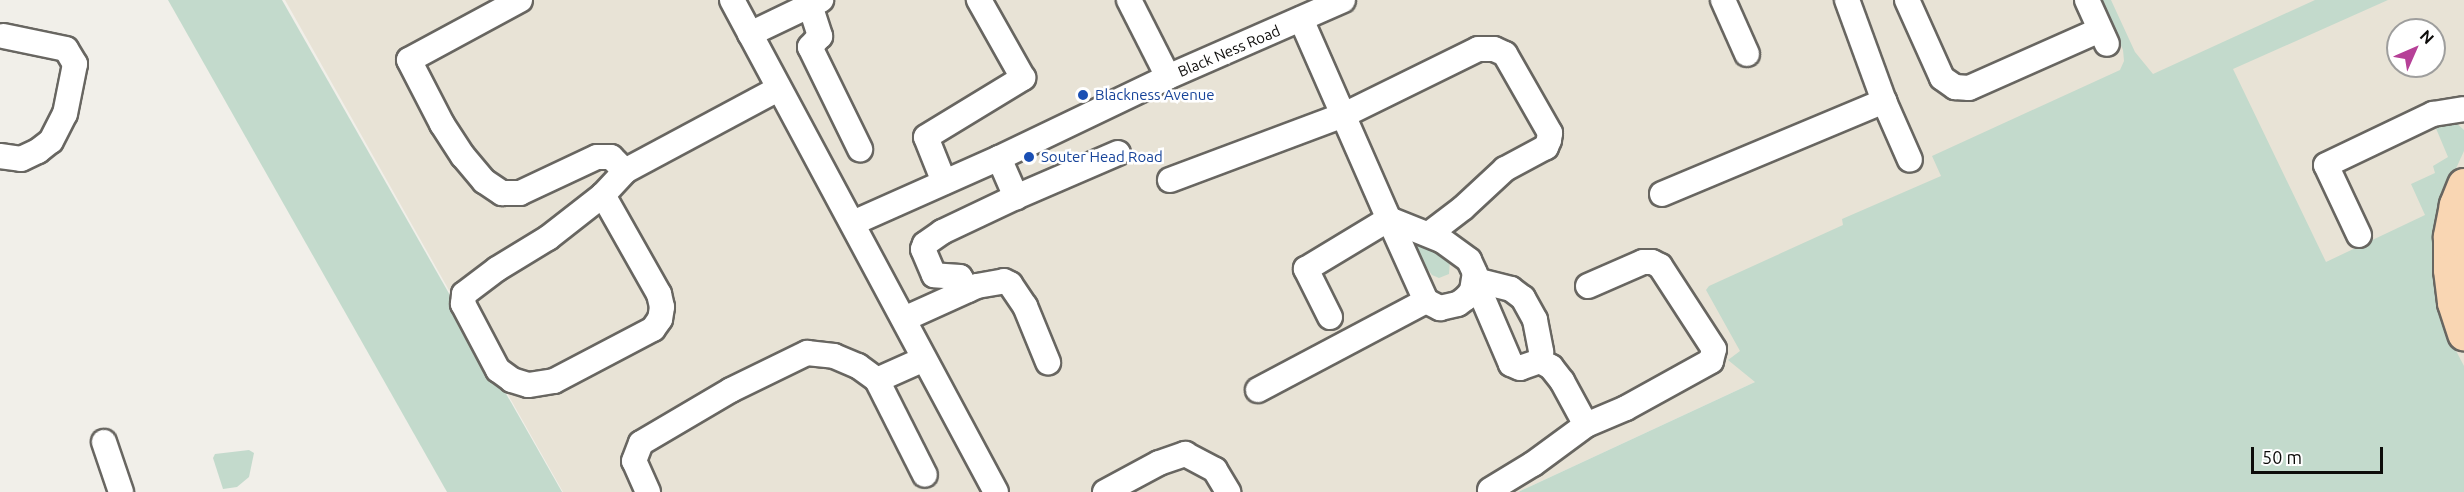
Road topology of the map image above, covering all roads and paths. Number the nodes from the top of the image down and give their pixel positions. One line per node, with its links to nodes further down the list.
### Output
1 (520, 0): 25 (street)
2 (732, 0): 12 (street)
3 (979, 0): 27 (street)
4 (1129, 0): 15 (street)
5 (1343, 0): 11 (street, Black Ness Road)
6 (1723, 0): 14 (street)
7 (1847, 0): 17 (street)
8 (1907, 0): 9 (street)
9 (2087, 0)
10 (815, 3): 12 (street); 20 (street)
11 (1301, 19): 15 (street, Black Ness Road); 19 (street)
12 (750, 34): 16 (street)
13 (3, 36): 22 (street)
14 (1747, 54)
15 (1168, 77): 23 (street, Black Ness Road)
16 (778, 89): 25 (street); 33 (street)
17 (1884, 101): 24 (street); 29 (street)
18 (2464, 109): 35 (street)
19 (1344, 115): 26 (street); 32 (street); 34 (street)
20 (860, 149)
21 (1118, 153): 31 (street)
22 (0, 156)
23 (999, 158): 27 (street, Black Ness Road); 31 (street)
24 (1910, 160)
25 (625, 171): 30 (street)
26 (1170, 180)
27 (944, 182): 33 (street, Black Ness Road)
28 (2464, 185): 42 (main road)
29 (1662, 194)
30 (603, 195): 30 (street)
31 (1016, 197): 38 (street)
32 (1389, 219): 34 (street); 39 (street); 40 (street)
33 (853, 223): 41 (street)
34 (1430, 234): 36 (street)
35 (2359, 235)
36 (1475, 280): 39 (street); 44 (street); 44 (street)
37 (1588, 286): 48 (street)
38 (968, 290): 41 (street); 45 (street)
39 (1426, 301): 47 (street)
40 (1330, 317)
41 (904, 319): 43 (street)
42 (2464, 334)
43 (924, 359): 46 (street); 54 (street)
44 (1540, 360): 48 (street)
45 (1048, 362)
46 (877, 380): 50 (street); 53 (street)
47 (1258, 390)
48 (1586, 425): 51 (street)
49 (104, 442): 52 (street)
50 (925, 475)
51 (1490, 490)
52 (120, 492)
53 (648, 492)
54 (996, 492)
55 (1105, 492): 56 (street)
56 (1228, 492)

